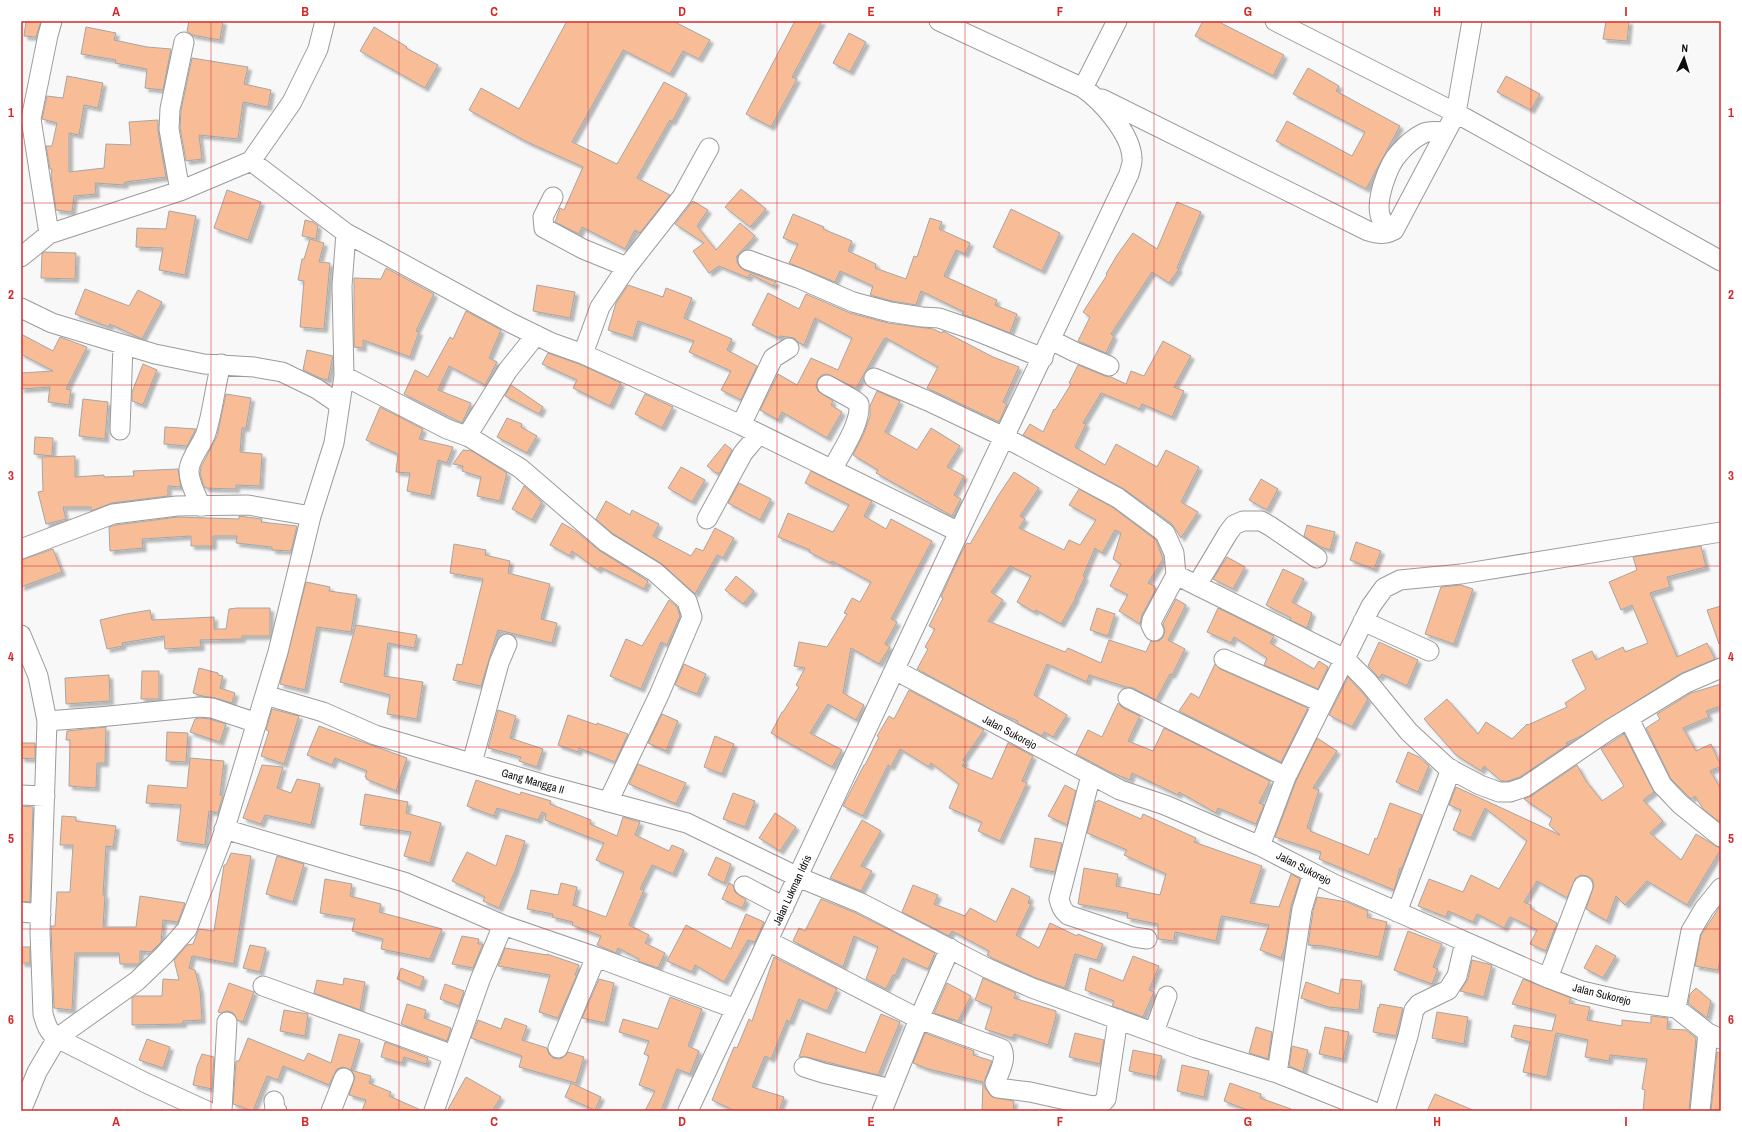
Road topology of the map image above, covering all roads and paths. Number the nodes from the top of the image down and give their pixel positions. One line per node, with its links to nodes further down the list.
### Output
1 (52, 21): 17 (street)
2 (325, 21): 12 (street)
3 (938, 21): 8 (street)
4 (1117, 21): 8 (street)
5 (1275, 21): 9 (street)
6 (1472, 21): 9 (street)
7 (184, 42): 13 (street)
8 (1089, 92): 15 (street); 24 (street, Jalan Lukman Idris)
9 (1456, 113): 10 (street); 20 (street)
10 (1446, 132): 15 (street); 15 (street)
11 (709, 148): 21 (street)
12 (250, 160): 13 (street); 16 (street)
13 (180, 191): 17 (street)
14 (553, 197): 21 (street)
15 (1394, 230)
16 (346, 233): 23 (street); 31 (street)
17 (49, 234): 18 (street)
18 (21, 257)
19 (748, 260): 28 (street)
20 (1721, 261)
21 (627, 267): 27 (street)
22 (21, 308): 25 (street)
23 (536, 335): 27 (street); 38 (street)
24 (1051, 340): 28 (street, Jalan Lukman Idris); 30 (street)
25 (124, 345): 29 (street); 36 (street)
26 (789, 348): 35 (street)
27 (583, 354): 35 (street)
28 (1043, 358): 39 (street, Jalan Lukman Idris)
29 (221, 364): 34 (street); 41 (street)
30 (1109, 366)
31 (344, 376): 34 (street); 38 (street)
32 (874, 378): 39 (street)
33 (827, 385): 40 (street)
34 (339, 404): 42 (street)
35 (741, 425): 37 (street)
36 (120, 430)
37 (759, 434): 40 (street); 43 (street)
38 (468, 437): 71 (street)
39 (1004, 438): 44 (street, Jalan Lukman Idris); 48 (street)
40 (832, 470): 44 (street)
41 (201, 507): 42 (street); 46 (street)
42 (311, 516): 59 (street)
43 (707, 519)
44 (959, 532): 58 (street, Jalan Lukman Idris)
45 (1721, 532): 50 (street)
46 (21, 549)
47 (1317, 558): 49 (street)
48 (1176, 574): 49 (street); 51 (street)
49 (1197, 585): 56 (street)
50 (1364, 621): 54 (street); 56 (street)
51 (1154, 631)
52 (21, 635): 63 (street)
53 (507, 644): 65 (street)
54 (1429, 651)
55 (1224, 659): 61 (street)
56 (1344, 660): 61 (street); 66 (street)
57 (1721, 668): 62 (street)
58 (895, 670): 67 (street, Jalan Sukorejo); 76 (street, Jalan Lukman Idris)
59 (265, 694): 64 (street); 65 (street, Gang Mangga II)
60 (1128, 698): 68 (street)
61 (1323, 703): 68 (street)
62 (1629, 719): 66 (street); 73 (street)
63 (47, 721): 64 (street); 70 (street)
64 (257, 723): 72 (street)
65 (472, 763): 71 (street, Gang Mangga II)
66 (1451, 769): 82 (street)
67 (1091, 776): 74 (street, Jalan Sukorejo); 85 (street)
68 (1286, 777): 74 (street)
69 (21, 795): 70 (street)
70 (45, 796): 83 (street)
71 (608, 802): 76 (street, Gang Mangga II)
72 (224, 829): 84 (street); 100 (street)
73 (1721, 838)
74 (1260, 846): 75 (street, Jalan Sukorejo)
75 (1313, 873): 82 (street, Jalan Sukorejo); 104 (street)
76 (798, 877): 80 (street, Jalan Lukman Idris); 88 (street, Gang Mangga II)
77 (744, 886): 80 (street)
78 (1582, 886): 90 (street)
79 (1721, 888): 93 (street)
80 (784, 907): 86 (street, Jalan Lukman Idris)
81 (21, 912): 83 (street)
82 (1397, 912): 87 (street, Jalan Sukorejo)
83 (41, 914): 100 (street)
84 (503, 924): 89 (street); 102 (street)
85 (1147, 939)
86 (768, 941): 94 (street, Jalan Lukman Idris); 95 (street)
87 (1465, 942): 90 (street, Jalan Sukorejo); 115 (street)
88 (950, 948): 95 (street); 96 (street, Gang Mangga II)
89 (596, 957): 94 (street); 101 (street)
90 (1548, 978): 93 (street, Jalan Sukorejo)
91 (263, 986): 102 (street)
92 (1167, 996): 98 (street)
93 (1676, 1008): 99 (street)
94 (736, 1009): 112 (street, Jalan Lukman Idris)
95 (919, 1019): 96 (street); 106 (street)
96 (1118, 1019): 98 (street, Gang Mangga II)
97 (227, 1022): 109 (street)
98 (1154, 1032): 104 (street, Gang Mangga II)
99 (1714, 1036): 116 (street)
100 (57, 1038): 107 (street); 108 (street)
101 (558, 1048)
102 (452, 1055): 111 (street)
103 (804, 1067): 106 (street)
104 (1277, 1073): 114 (street, Gang Mangga II)
105 (344, 1078): 110 (street)
106 (892, 1089): 113 (street)
107 (21, 1111)
108 (207, 1111)
109 (222, 1111)
110 (331, 1111)
111 (434, 1111)
112 (688, 1111)
113 (882, 1111)
114 (1372, 1111)
115 (1386, 1111)
116 (1700, 1111)

